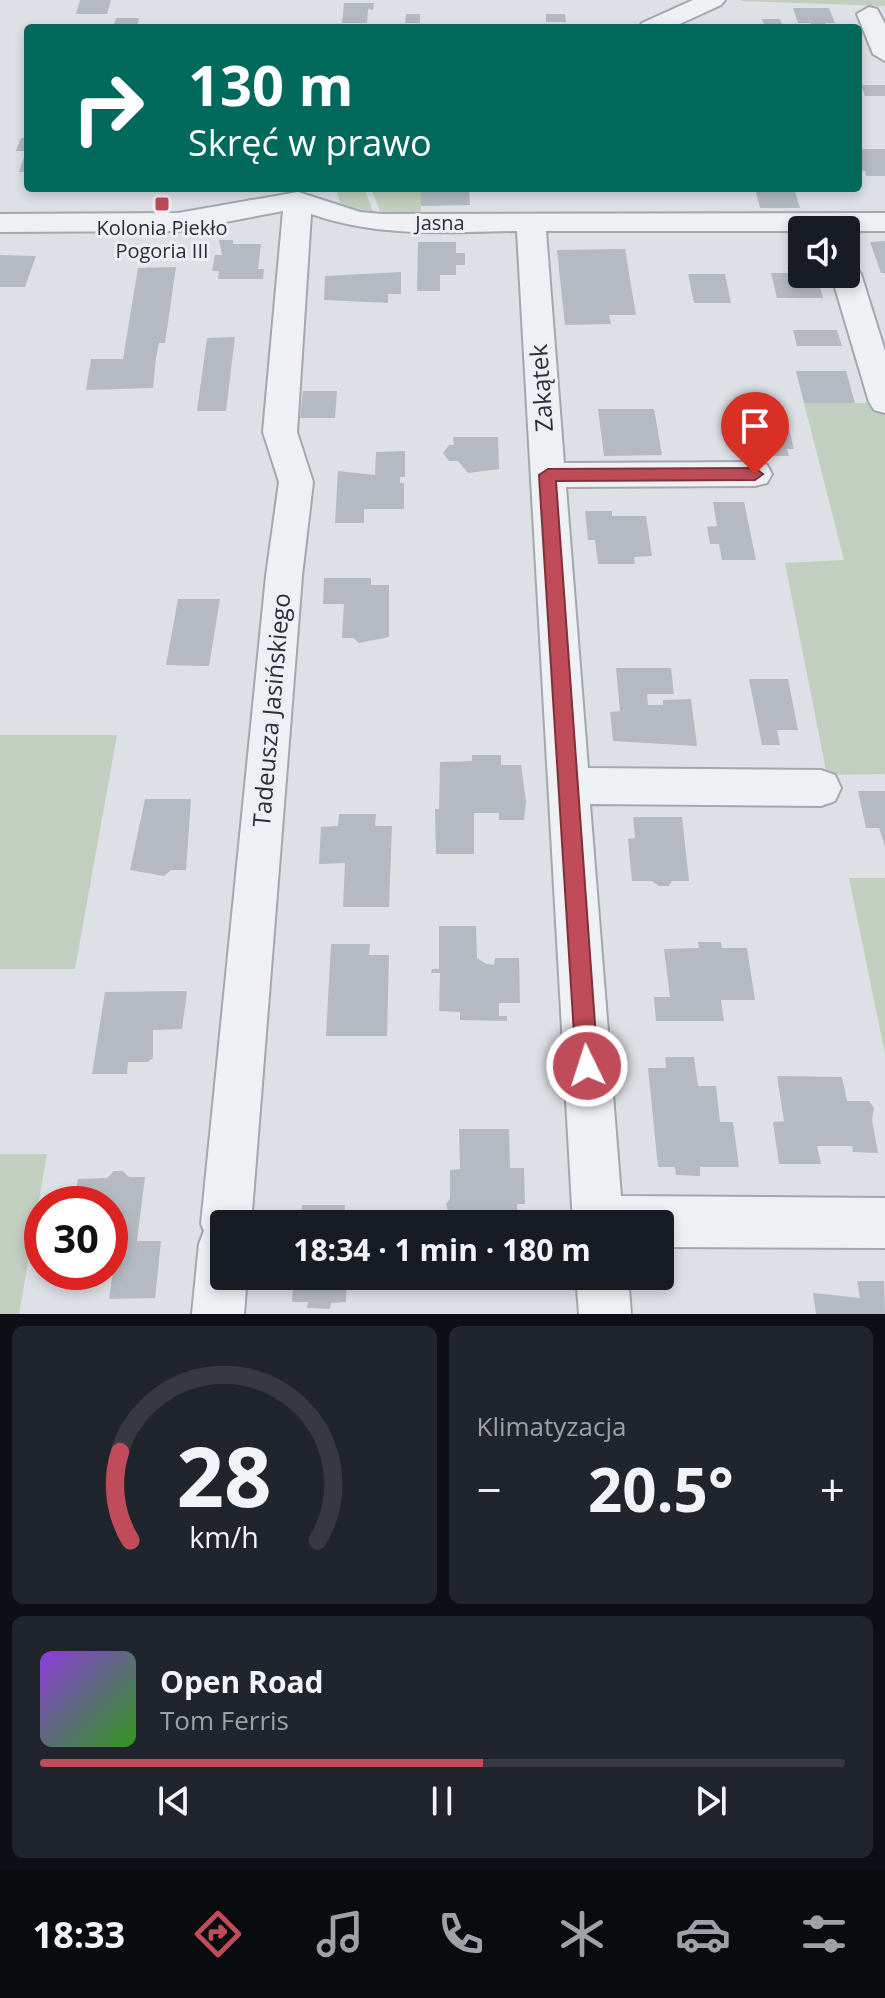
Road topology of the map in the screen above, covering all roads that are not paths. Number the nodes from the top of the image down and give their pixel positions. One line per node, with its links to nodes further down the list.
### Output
1 (701, 2): 3 (street)
2 (869, 14): 4 (street)
3 (659, 24)
4 (885, 54)
5 (306, 194): 7 (street, Jasna); 8 (street, Jasna); 17 (street, Tadeusza Jasińskiego)
6 (885, 222): 9 (street, Jasna)
7 (0, 223)
8 (531, 223): 10 (street, Jasna); 14 (street, Zakątek)
9 (860, 224)
10 (788, 226)
11 (850, 288): 12 (street)
12 (885, 402)
13 (755, 474): 14 (street)
14 (548, 475): 15 (street, Zakątek)
15 (568, 786): 16 (street); 18 (street, Zakątek)
16 (821, 788)
17 (227, 1210)
18 (597, 1210)
19 (674, 1223): 20 (street)
20 (885, 1223)
21 (220, 1290): 23 (street)
22 (603, 1290): 24 (street)
23 (218, 1314)
24 (605, 1314)

